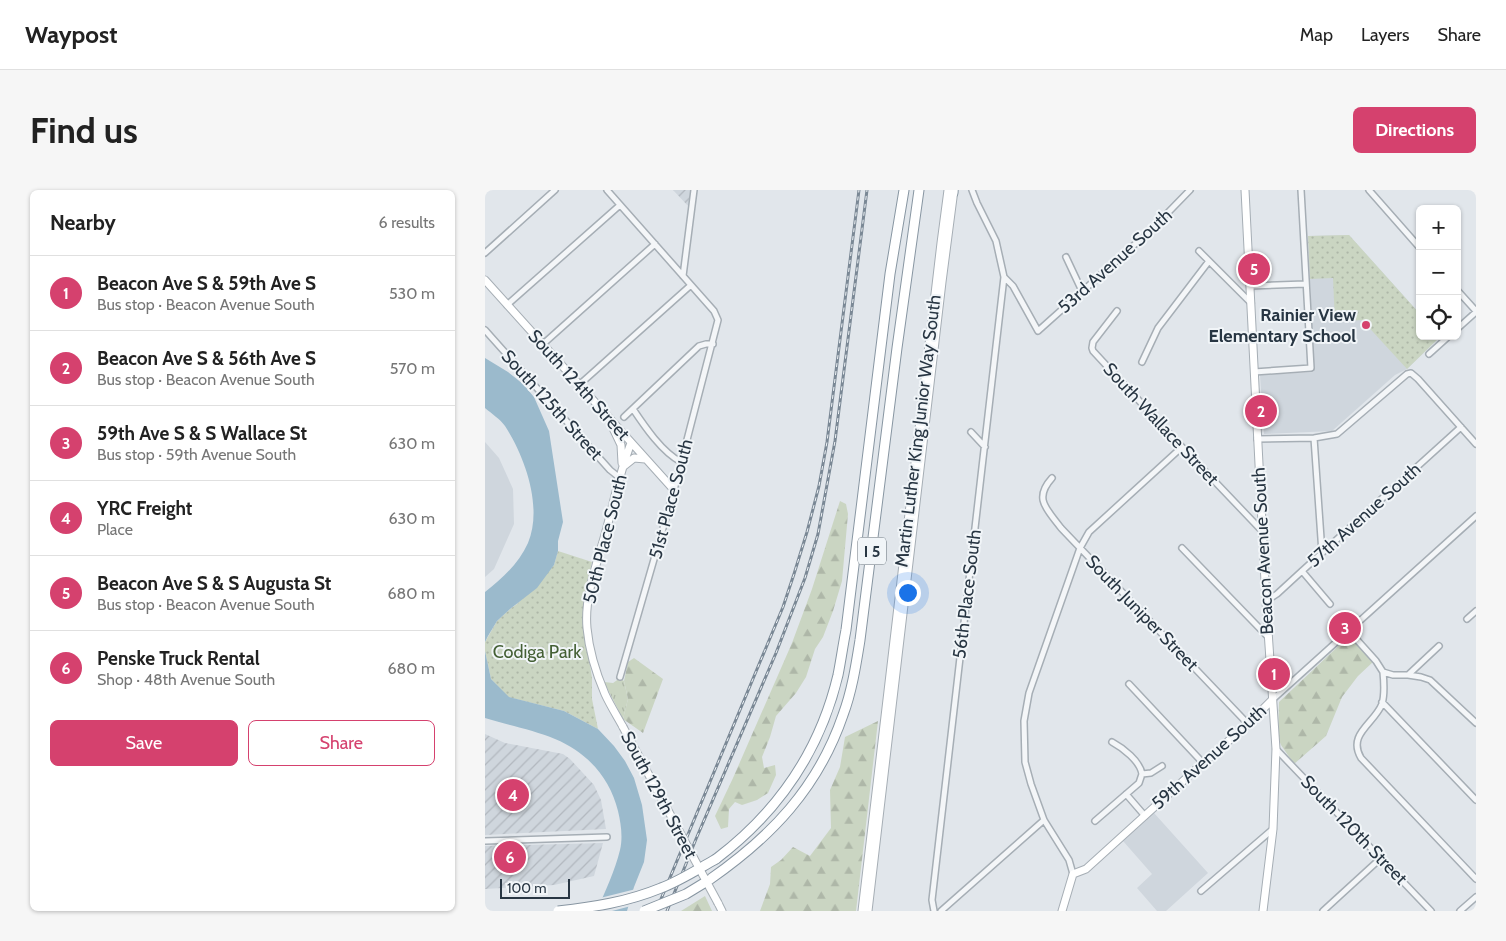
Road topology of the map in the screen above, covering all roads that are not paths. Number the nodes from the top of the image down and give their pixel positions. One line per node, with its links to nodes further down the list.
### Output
1 (555, 190): 16 (street)
2 (607, 190): 12 (street)
3 (694, 190): 19 (street)
4 (919, 190): 98 (highway, I 5, bridge)
5 (972, 190): 20 (street)
6 (1245, 190): 24 (street, Beacon Avenue South)
7 (1301, 190): 22 (street)
8 (1369, 190): 13 (street)
9 (903, 191): 97 (highway, I 5, bridge)
10 (952, 191): 100 (street, Martin Luther King Junior Way South); 101 (street, Martin Luther King Junior Way South)
11 (1187, 191): 25 (street, 53rd Avenue South)
12 (620, 205): 14 (street); 28 (street)
13 (1416, 243)
14 (655, 244): 19 (street); 35 (street)
15 (1199, 251): 18 (street)
16 (485, 253)
17 (1066, 257): 25 (street)
18 (1209, 261): 27 (street); 37 (street)
19 (683, 276): 23 (street)
20 (1004, 277): 25 (street, 53rd Avenue South); 49 (street, 56th Place South)
21 (485, 280): 28 (street, South 124th Street)
22 (1305, 284): 24 (street); 38 (street)
23 (691, 285): 34 (street, 51st Place South); 39 (street)
24 (1250, 286): 27 (street, Beacon Avenue South)
25 (1082, 291)
26 (1461, 294): 30 (street)
27 (1251, 303): 38 (street, Beacon Avenue South)
28 (507, 305): 35 (street, South 124th Street)
29 (1117, 311): 50 (street, South Wallace Street)
30 (1476, 311): 31 (street)
31 (1461, 325)
32 (485, 330): 54 (street, South 125th Street)
33 (1445, 340): 36 (street)
34 (713, 344): 40 (street); 53 (street, 51st Place South)
35 (542, 345): 39 (street, South 124th Street)
36 (1429, 354)
37 (1142, 362)
38 (1254, 372): 46 (street, Beacon Avenue South)
39 (579, 385): 41 (street, South 124th Street)
40 (633, 409): 42 (street); 53 (street)
41 (603, 411): 47 (street, South 124th Street); 51 (street)
42 (624, 417)
43 (1461, 427): 45 (street); 48 (street); 61 (street, 57th Avenue South)
44 (971, 432): 49 (street)
45 (1314, 438): 46 (street); 61 (street)
46 (1257, 439): 58 (street, Beacon Avenue South)
47 (631, 443): 51 (street, 50th Place South); 52 (street, South 124th Street); 54 (street, 50th Place South)
48 (1476, 444)
49 (985, 447): 102 (street, 56th Place South)
50 (1182, 447): 58 (street, South Wallace Street); 59 (street)
51 (621, 451): 54 (street)
52 (646, 459): 54 (street); 56 (street, South 124th Street)
53 (681, 462): 56 (street, 51st Place South)
54 (622, 472): 73 (street, 50th Place South)
55 (1052, 478): 59 (street, South Juniper Street)
56 (674, 490): 72 (street, 51st Place South)
57 (1476, 516): 67 (street, 59th Avenue South)
58 (1263, 532): 63 (street, Beacon Avenue South)
59 (1080, 548): 78 (street, South Juniper Street); 87 (street)
60 (1182, 548): 68 (street)
61 (1322, 553): 62 (street, 57th Avenue South)
62 (1302, 572): 63 (street, 57th Avenue South); 64 (street)
63 (1266, 601): 68 (street, Beacon Avenue South)
64 (1330, 604)
65 (1476, 611): 66 (street)
66 (1467, 619)
67 (1349, 631): 70 (street); 75 (street, 59th Avenue South)
68 (1269, 638): 75 (street, Beacon Avenue South)
69 (1439, 646): 71 (street)
70 (1383, 672): 71 (street); 76 (street)
71 (1408, 675): 77 (street)
72 (620, 677)
73 (599, 678): 99 (street, South 129th Street, bridge)
74 (1129, 684): 81 (street)
75 (1272, 700): 78 (street, 59th Avenue South); 80 (street, Beacon Avenue South)
76 (1382, 702): 85 (street); 94 (street)
77 (1476, 723)
78 (1248, 724): 81 (street, 59th Avenue South)
79 (1112, 742): 83 (street)
80 (1275, 749): 89 (street, Beacon Avenue South); 92 (street, South 120th Street)
81 (1203, 763): 86 (street, 59th Avenue South)
82 (1162, 766): 83 (street)
83 (1142, 774): 84 (street)
84 (1126, 794): 86 (street); 88 (street)
85 (1476, 800)
86 (1145, 816): 93 (street, 59th Avenue South)
87 (1044, 820): 93 (street); 103 (street)
88 (1095, 821)
89 (1273, 829): 95 (street); 105 (street, Beacon Avenue South)
90 (607, 837): 91 (street)
91 (485, 841)
92 (1381, 858): 106 (street); 107 (street, South 120th Street)
93 (1073, 874): 104 (street)
94 (1476, 879)
95 (1201, 892)
96 (1476, 897): 108 (street)
97 (558, 911)
98 (644, 911)
99 (722, 911)
100 (862, 911)
101 (869, 911)
102 (933, 911)
103 (941, 911)
104 (1062, 911)
105 (1263, 911)
106 (1323, 911)
107 (1431, 911)
108 (1460, 911)

